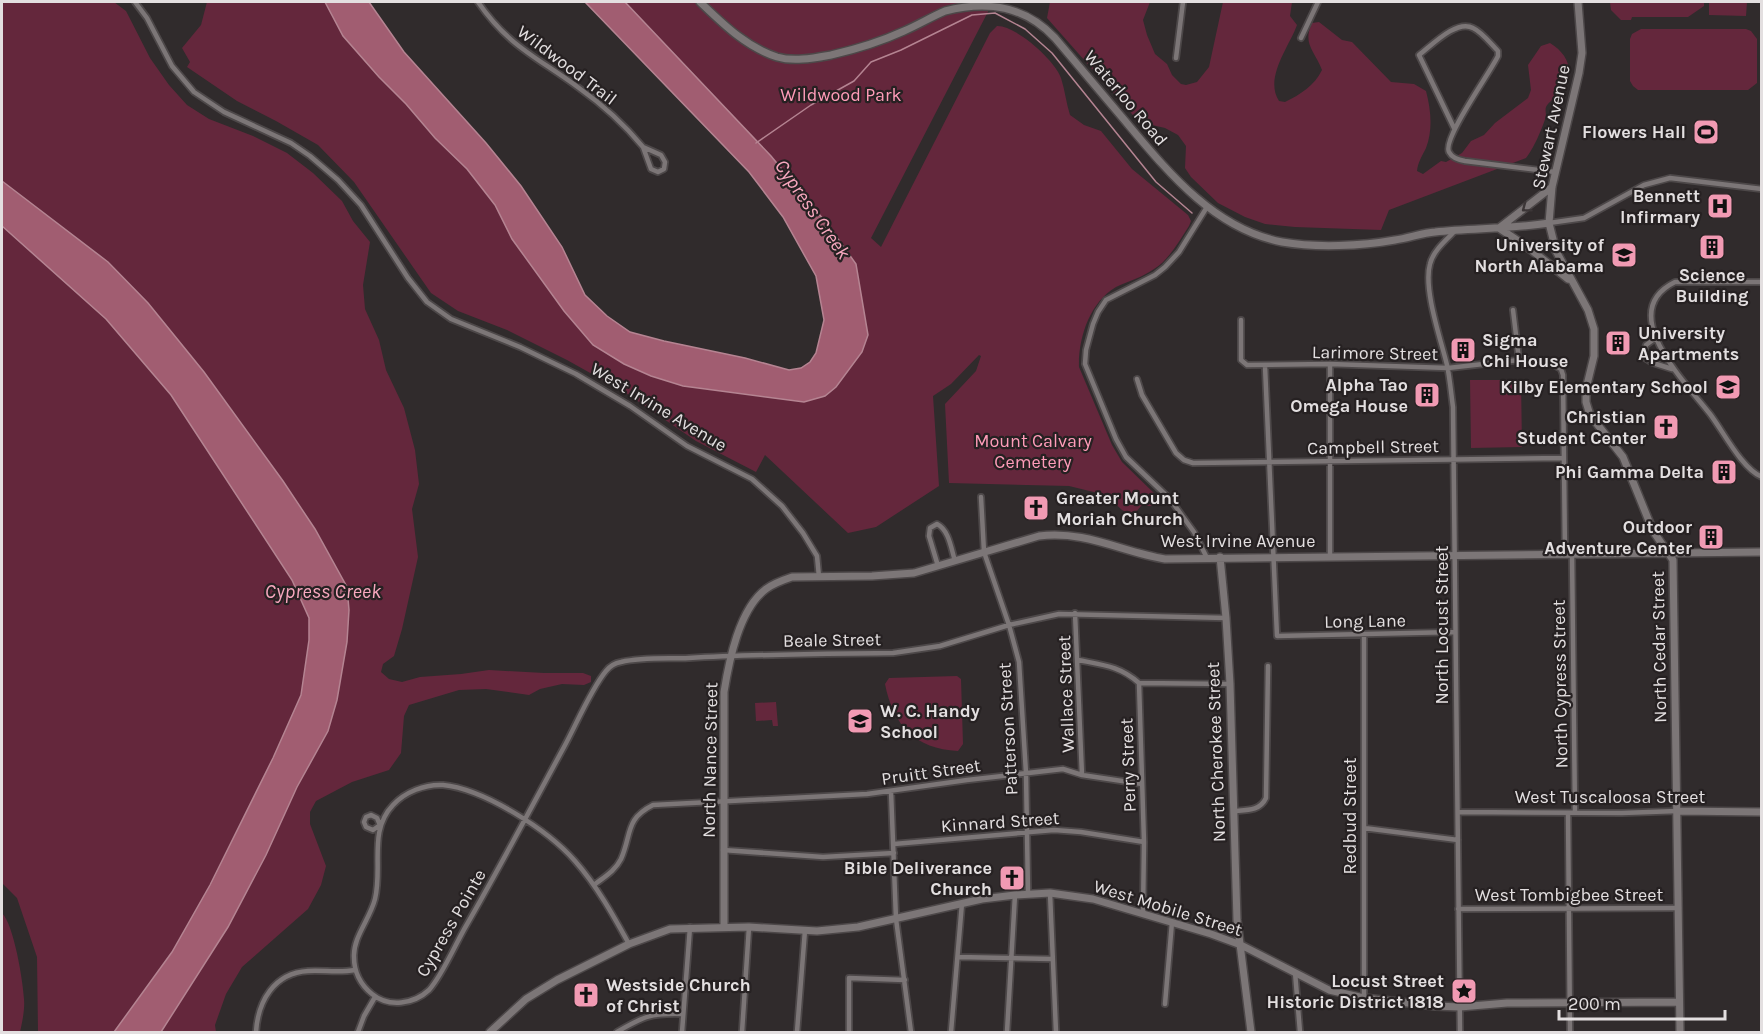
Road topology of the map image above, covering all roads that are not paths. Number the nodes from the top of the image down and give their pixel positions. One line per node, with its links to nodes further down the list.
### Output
1 (135, 2): 46 (street, West Irvine Avenue)
2 (478, 2): 10 (street, Wildwood Trail)
3 (700, 2): 14 (street, Waterloo Road)
4 (1183, 2): 8 (street)
5 (1318, 2): 7 (street)
6 (1578, 2): 11 (street, Stewart Avenue)
7 (1301, 38)
8 (1176, 58)
9 (1454, 128): 9 (street); 11 (street)
10 (643, 147): 10 (street)
11 (1555, 172): 12 (street, Stewart Avenue)
12 (1552, 187): 15 (street, Stewart Avenue); 16 (street, one-way to 16)
13 (1761, 189): 15 (street)
14 (1207, 207): 17 (street, Waterloo Road); 43 (street)
15 (1549, 223): 16 (street, Waterloo Road); 18 (street, North Cedar Street)
16 (1499, 228): 17 (street, Waterloo Road); 18 (street)
17 (1457, 230): 26 (street, North Locust Street)
18 (1572, 282): 38 (street, North Cedar Street)
19 (1761, 282): 22 (street)
20 (1513, 310): 23 (street)
21 (1240, 320): 25 (street, Larimore Street)
22 (1657, 337): 27 (street); 27 (street)
23 (1518, 360): 26 (street, Larimore Street); 29 (street, North Cypress Street)
24 (1330, 364): 25 (street, Larimore Street); 26 (street, Larimore Street); 32 (street)
25 (1264, 366): 31 (street)
26 (1448, 368): 30 (street, North Locust Street)
27 (1673, 369): 33 (street)
28 (1137, 379): 31 (street, Campbell Street)
29 (1563, 458): 30 (street, Campbell Street); 37 (street, North Cypress Street)
30 (1454, 459): 32 (street, Campbell Street); 40 (street, North Locust Street)
31 (1269, 461): 32 (street, Campbell Street); 41 (street)
32 (1330, 461): 39 (street)
33 (1761, 477)
34 (981, 497): 35 (street, Patterson Street)
35 (984, 552): 43 (street, West Irvine Avenue); 44 (street, West Irvine Avenue); 49 (street, Patterson Street)
36 (1761, 552): 38 (street, West Irvine Avenue)
37 (1569, 554): 38 (street, West Irvine Avenue); 40 (street, West Irvine Avenue); 67 (street, North Cypress Street)
38 (1670, 554): 63 (street, North Cedar Street)
39 (1330, 555): 40 (street, West Irvine Avenue); 41 (street, West Irvine Avenue)
40 (1455, 555): 50 (street, North Locust Street)
41 (1273, 556): 42 (street, West Irvine Avenue); 51 (street, Long Lane)
42 (1220, 557): 43 (street, West Irvine Avenue); 48 (street, North Cherokee Street)
43 (1207, 558)
44 (955, 561): 45 (street, West Irvine Avenue); 45 (street)
45 (938, 566): 46 (street, West Irvine Avenue)
46 (819, 577): 52 (street, North Nance Street)
47 (1076, 613): 48 (street, Beale Street); 49 (street, Beale Street); 53 (street, Wallace Street)
48 (1226, 618): 56 (street, North Cherokee Street)
49 (1009, 625): 52 (street, Beale Street); 57 (street, Patterson Street)
50 (1455, 632): 51 (street, Long Lane); 64 (street, North Locust Street)
51 (1364, 634): 69 (street, Redbud Street)
52 (730, 656): 61 (street, North Nance Street); 68 (street, Beale Street)
53 (1078, 660): 55 (street); 58 (street, Wallace Street)
54 (1268, 666): 62 (street)
55 (1139, 683): 56 (street); 59 (street, Perry Street)
56 (1230, 684): 62 (street, North Cherokee Street)
57 (1026, 773): 58 (street, Pruitt Street); 60 (street, Pruitt Street); 70 (street, Patterson Street)
58 (1082, 775): 59 (street, Pruitt Street)
59 (1142, 783): 72 (street, Perry Street)
60 (891, 791): 61 (street, Pruitt Street); 73 (street)
61 (723, 803): 74 (street, North Nance Street); 76 (street, Pruitt Street)
62 (1234, 810): 92 (street, North Cherokee Street)
63 (1677, 811): 65 (street, West Tuscaloosa Street); 67 (street, West Tuscaloosa Street); 82 (street, North Cedar Street)
64 (1458, 812): 66 (street, West Tuscaloosa Street); 71 (street, North Locust Street)
65 (1761, 812)
66 (1568, 813): 67 (street, West Tuscaloosa Street); 81 (street)
67 (1575, 813)
68 (524, 819): 76 (street); 96 (street); 99 (street, Cypress Pointe)
69 (1364, 828): 71 (street); 100 (street, Redbud Street)
70 (1026, 832): 72 (street, Kinnard Street); 73 (street, Kinnard Street); 77 (street, Patterson Street)
71 (1458, 840): 83 (street, North Locust Street)
72 (1144, 842): 84 (street, Perry Street)
73 (894, 844): 75 (street)
74 (723, 850): 75 (street); 87 (street, North Nance Street)
75 (894, 853): 85 (street)
76 (594, 885): 91 (street)
77 (1028, 893): 78 (street, West Mobile Street); 79 (street, West Mobile Street)
78 (1050, 893): 84 (street, West Mobile Street); 95 (street)
79 (1015, 895): 80 (street, West Mobile Street); 94 (street)
80 (962, 903): 85 (street, West Mobile Street); 93 (street)
81 (1568, 908): 82 (street, West Tombigbee Street); 83 (street, West Tombigbee Street); 102 (street)
82 (1679, 908): 101 (street, North Cedar Street)
83 (1458, 909): 104 (street, North Locust Street)
84 (1143, 913): 86 (street, West Mobile Street)
85 (896, 919): 90 (street, West Mobile Street); 98 (street)
86 (1172, 922): 92 (street, West Mobile Street); 103 (street)
87 (724, 926): 88 (street, West Mobile Street); 89 (street, West Mobile Street)
88 (690, 927): 91 (street, West Mobile Street); 105 (street)
89 (749, 927): 90 (street, West Mobile Street); 111 (street)
90 (805, 930): 112 (street)
91 (628, 944): 108 (street, West Mobile Street)
92 (1240, 945): 97 (street, West Mobile Street); 118 (street, North Cherokee Street)
93 (957, 957): 94 (street); 115 (street)
94 (1010, 958): 95 (street); 116 (street)
95 (1052, 959): 117 (street)
96 (355, 970): 99 (street); 106 (street)
97 (1295, 972): 100 (street, West Mobile Street); 119 (street)
98 (905, 980): 113 (street); 114 (street)
99 (375, 997): 107 (street)
100 (1364, 998): 104 (street, West Mobile Street)
101 (1679, 1002): 102 (street, West Mobile Street); 122 (street, North Cedar Street)
102 (1569, 1003): 104 (street, West Mobile Street); 121 (street)
103 (1165, 1004)
104 (1460, 1007): 120 (street, North Locust Street)
105 (683, 1014): 109 (street); 110 (street)
106 (256, 1032)
107 (358, 1032)
108 (493, 1032)
109 (617, 1032)
110 (682, 1032)
111 (742, 1032)
112 (797, 1032)
113 (849, 1032)
114 (910, 1032)
115 (951, 1032)
116 (1007, 1032)
117 (1056, 1032)
118 (1251, 1032)
119 (1300, 1032)
120 (1460, 1032)
121 (1570, 1032)
122 (1680, 1032)

